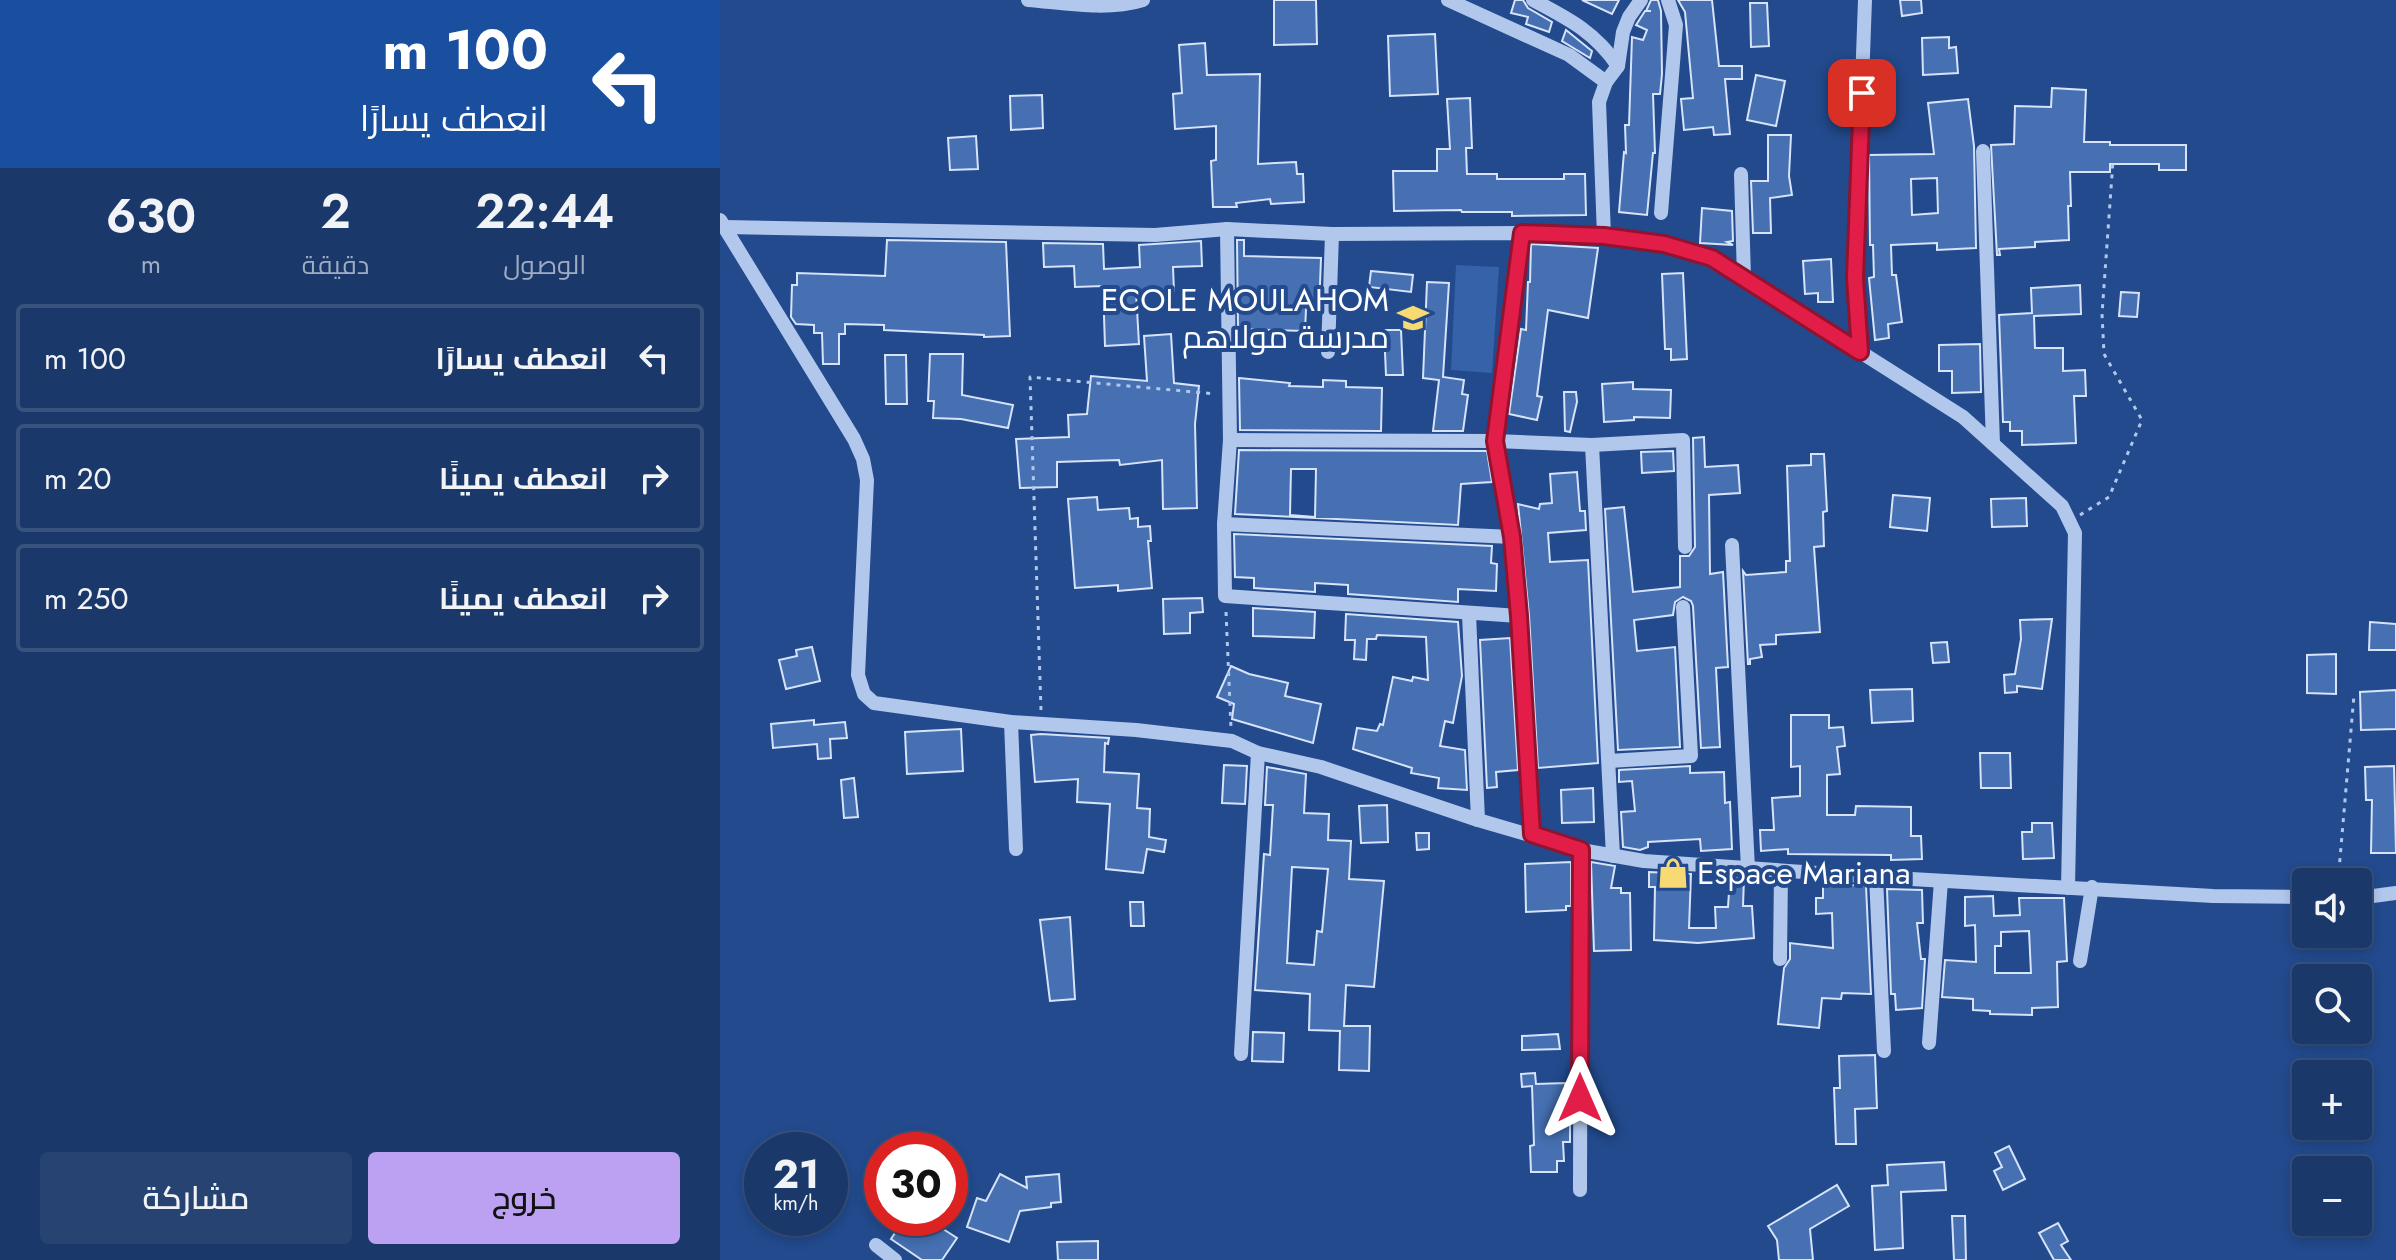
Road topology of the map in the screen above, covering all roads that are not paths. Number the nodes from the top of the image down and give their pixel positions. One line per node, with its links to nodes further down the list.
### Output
1 (1028, 0): 2 (street)
2 (1143, 0)
3 (1448, 0): 9 (street)
4 (1533, 0): 8 (street)
5 (1641, 0): 8 (street)
6 (1668, 0): 12 (street)
7 (1865, 0): 20 (street)
8 (1618, 66): 9 (street)
9 (1606, 82): 17 (street)
10 (1983, 151): 23 (street)
11 (1741, 174): 18 (street)
12 (1661, 213)
13 (722, 224): 14 (street); 32 (street)
14 (1227, 229): 16 (street); 21 (street)
15 (1522, 233): 16 (street); 17 (street); 22 (street)
16 (1332, 234): 19 (street)
17 (1604, 236): 18 (street)
18 (1744, 278): 20 (street)
19 (1328, 352)
20 (1860, 352): 23 (street)
21 (1230, 440): 22 (street); 25 (street)
22 (1495, 441): 24 (street); 26 (street)
23 (1993, 444): 45 (street)
24 (1592, 445): 27 (street); 34 (street)
25 (1224, 524): 26 (street); 30 (street)
26 (1512, 537): 31 (street)
27 (1686, 542)
28 (1732, 545): 40 (street)
29 (1683, 607): 34 (street)
30 (1469, 614): 31 (street); 35 (street)
31 (1519, 616): 36 (street)
32 (1011, 722): 33 (street); 37 (street)
33 (1258, 753): 35 (street); 53 (street)
34 (1609, 761): 39 (street)
35 (1478, 820): 36 (street)
36 (1532, 834): 38 (street)
37 (1016, 849)
38 (1581, 850): 39 (street); 54 (street)
39 (1613, 856): 40 (street)
40 (1748, 869): 41 (street)
41 (1781, 871): 42 (street); 49 (street)
42 (1876, 877): 43 (street); 52 (street)
43 (1941, 881): 45 (street); 51 (street)
44 (2092, 887): 45 (street); 48 (street); 50 (street)
45 (2068, 888)
46 (2396, 893): 47 (street)
47 (2372, 896)
48 (2292, 897)
49 (1780, 959)
50 (2080, 961)
51 (1929, 1043)
52 (1884, 1051)
53 (1241, 1054)
54 (1580, 1190)
55 (876, 1245): 56 (street)
56 (895, 1260)

